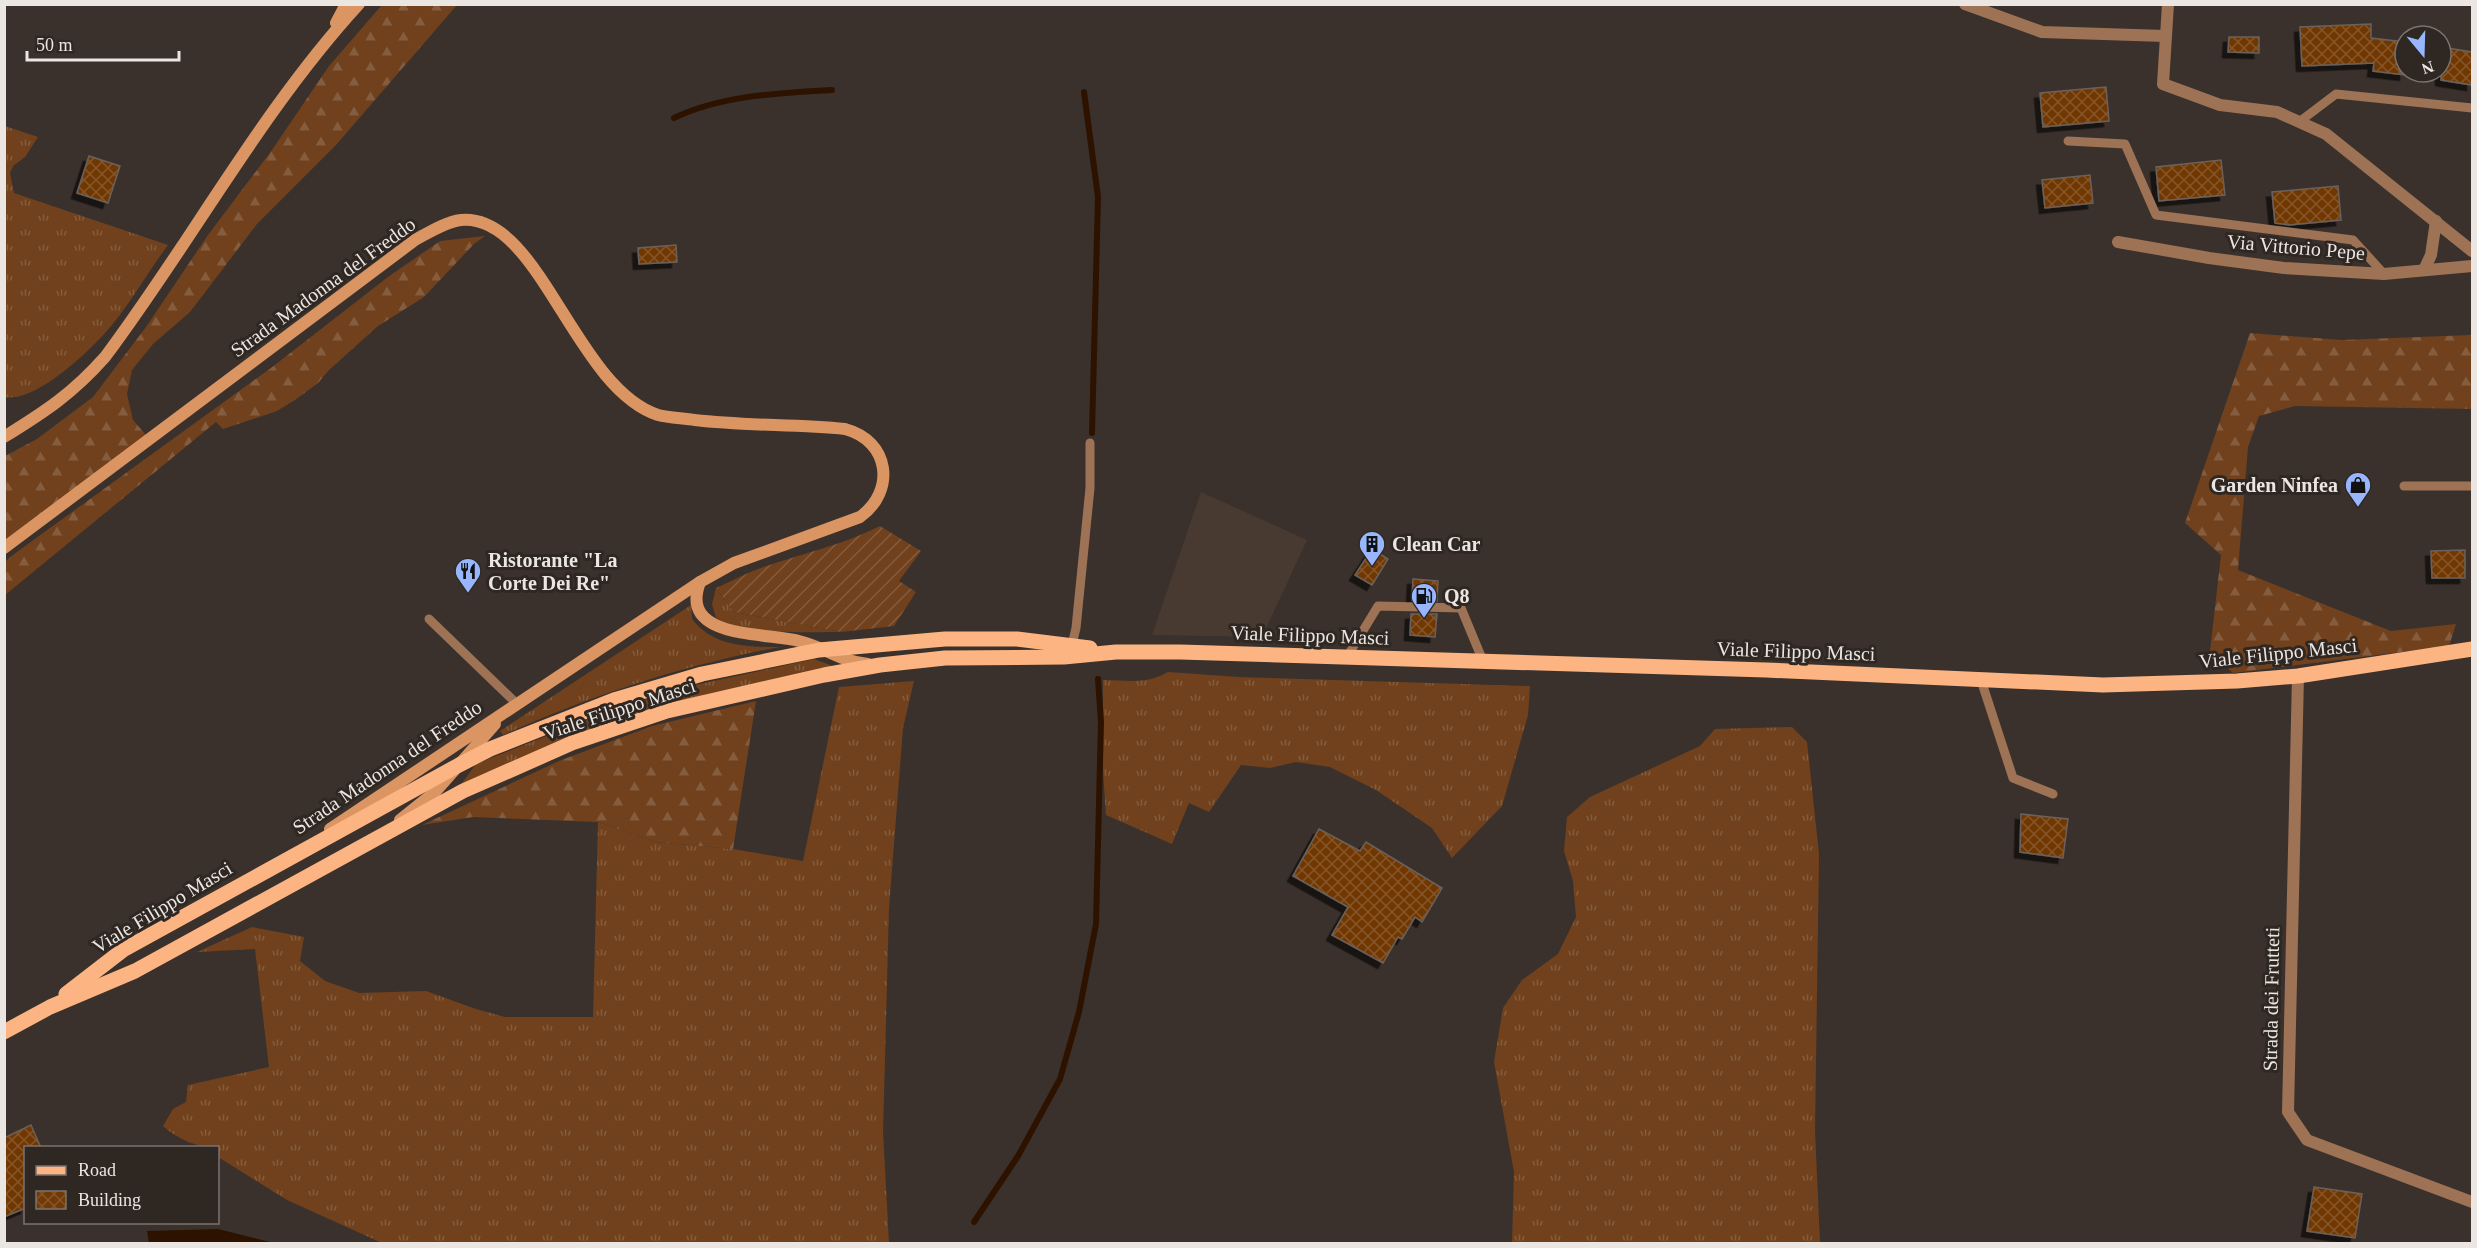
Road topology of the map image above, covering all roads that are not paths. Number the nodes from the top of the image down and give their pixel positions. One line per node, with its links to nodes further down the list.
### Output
1 (346, 4): 6 (main road)
2 (359, 4): 6 (main road)
3 (1965, 4): 5 (street)
4 (2168, 4): 5 (street)
5 (2165, 36): 8 (street)
6 (329, 37): 16 (main road)
7 (2472, 108): 8 (lane)
8 (2300, 122): 10 (street)
9 (2068, 141): 15 (lane)
10 (2436, 221): 12 (street); 14 (street)
11 (2118, 242): 15 (street, Via Vittorio Pepe)
12 (2472, 251)
13 (2472, 266): 14 (street, Via Vittorio Pepe)
14 (2424, 270): 15 (street, Via Vittorio Pepe)
15 (2384, 274)
16 (4, 437)
17 (1090, 443): 25 (lane)
18 (2404, 486): 19 (lane)
19 (2472, 486)
20 (4, 548): 21 (main road, Strada Madonna del Freddo)
21 (700, 582): 24 (main road); 31 (main road, Strada Madonna del Freddo)
22 (429, 619): 31 (lane)
23 (2472, 649): 29 (main road, Viale Filippo Masci)
24 (819, 650): 25 (main road, Viale Filippo Masci); 28 (main road, Viale Filippo Masci); 32 (main road, Viale Filippo Masci)
25 (1071, 651): 26 (main road, Viale Filippo Masci); 28 (main road, Viale Filippo Masci)
26 (1347, 657): 27 (main road, Viale Filippo Masci); 27 (lane)
27 (1483, 661): 30 (main road, Viale Filippo Masci)
28 (880, 665): 34 (main road, Viale Filippo Masci)
29 (2298, 676): 30 (main road, Viale Filippo Masci); 38 (street, Strada dei Frutteti)
30 (1981, 680): 33 (lane)
31 (517, 704): 32 (main road, Strada Madonna del Freddo); 35 (main road, Strada Madonna del Freddo)
32 (459, 765): 34 (main road, Viale Filippo Masci); 35 (main road, Viale Filippo Masci)
33 (2053, 794)
34 (385, 832): 36 (main road, Viale Filippo Masci)
35 (279, 863): 36 (main road, Viale Filippo Masci)
36 (50, 1007): 37 (main road, Viale Filippo Masci)
37 (4, 1032)
38 (2472, 1202)

